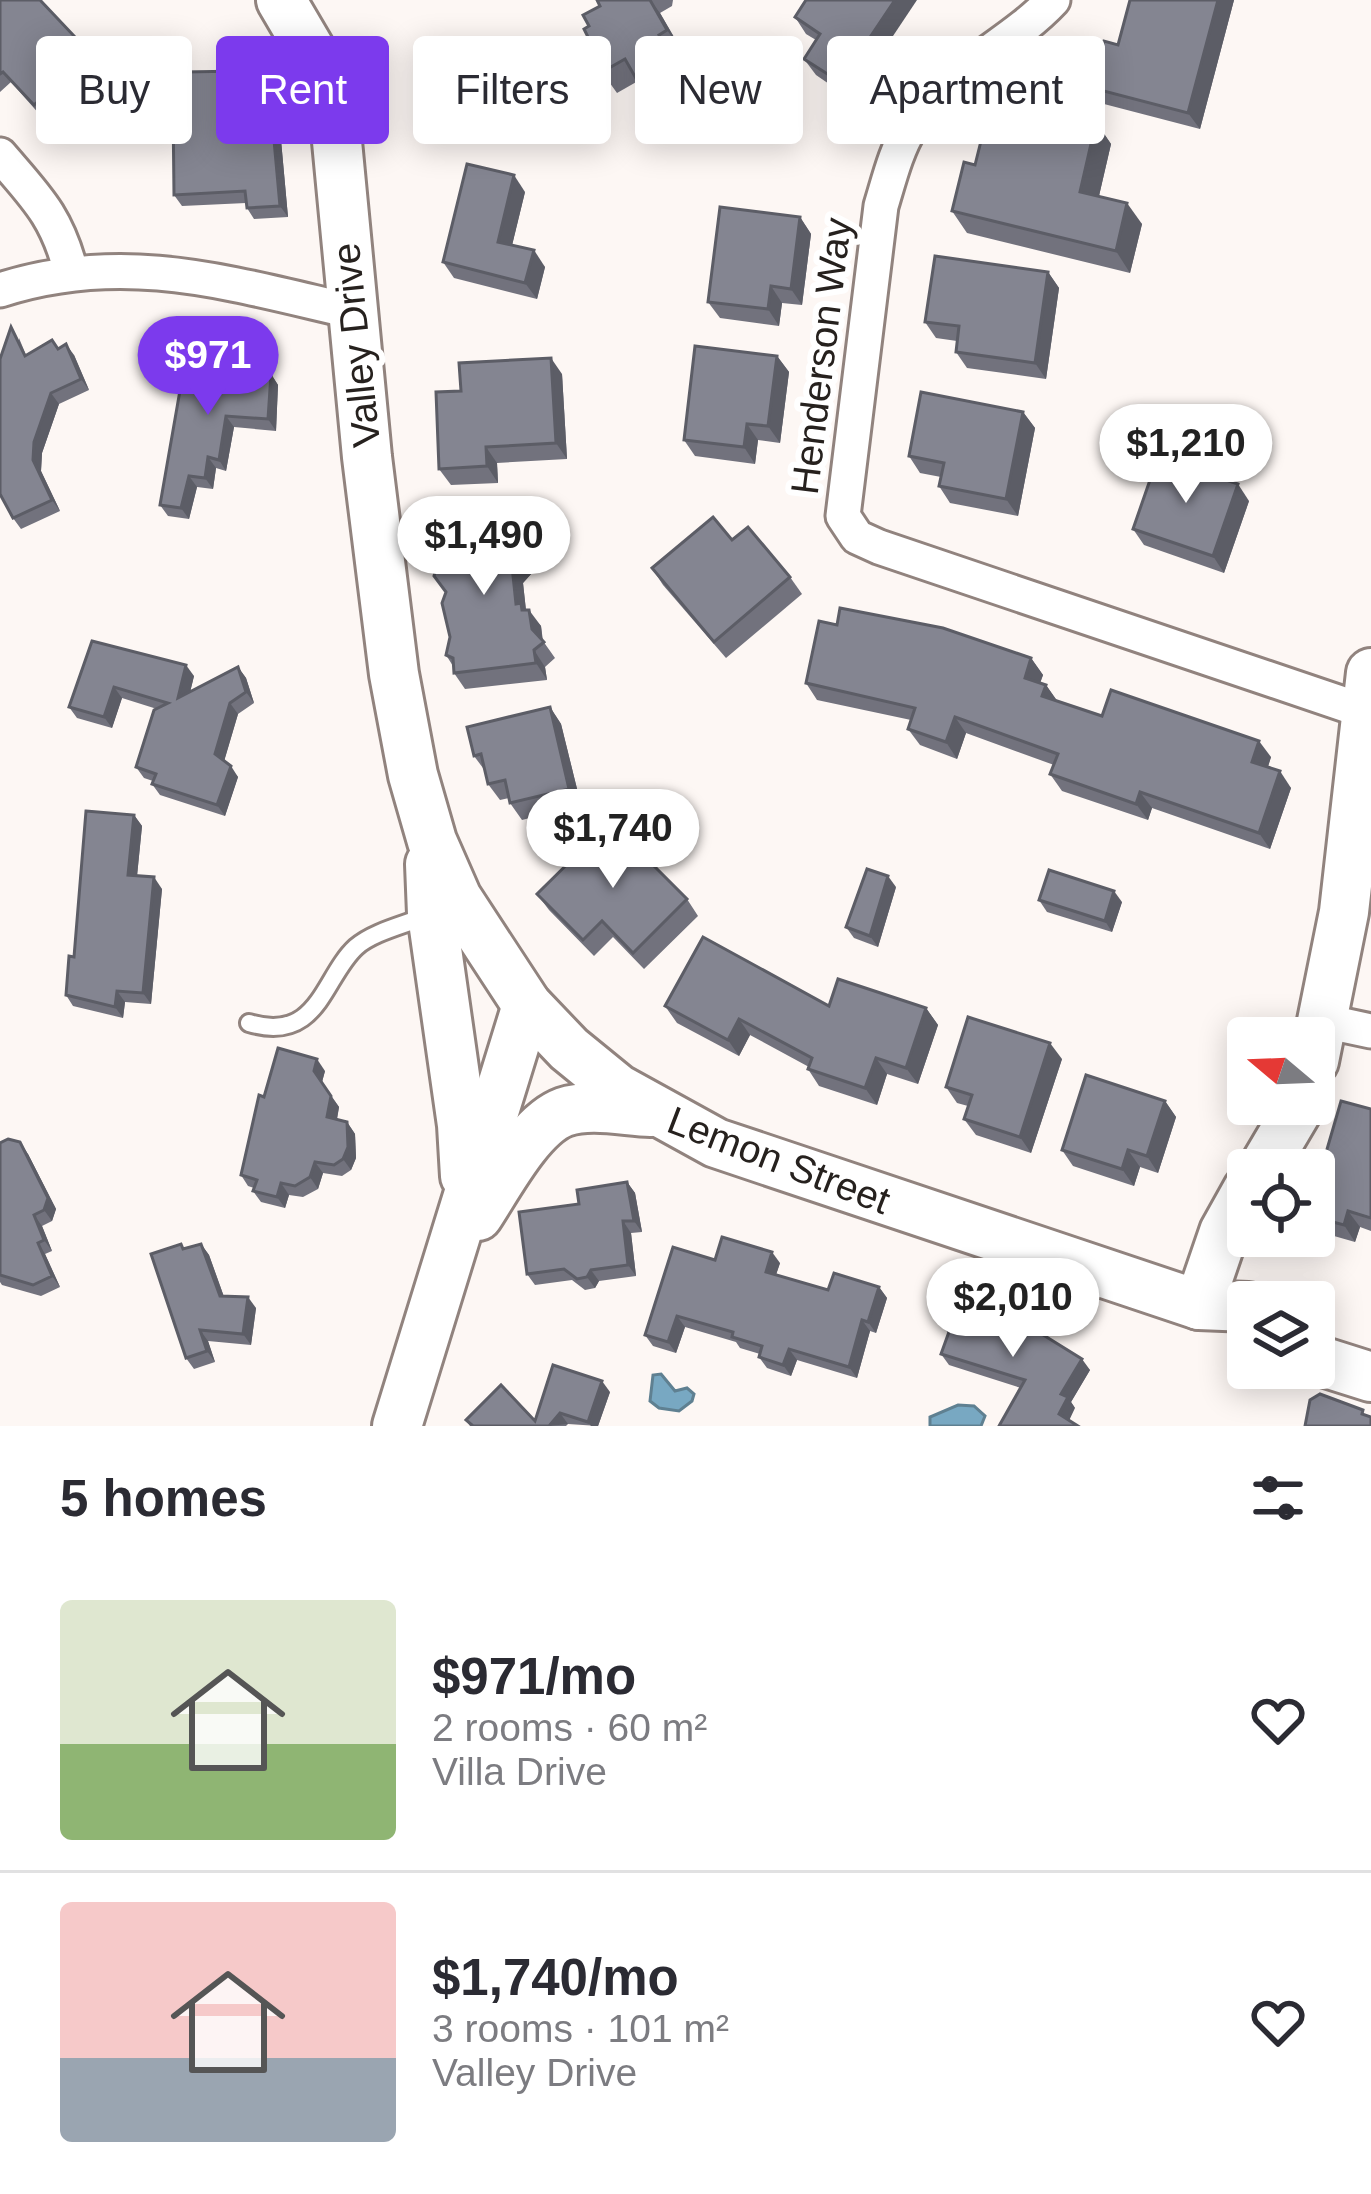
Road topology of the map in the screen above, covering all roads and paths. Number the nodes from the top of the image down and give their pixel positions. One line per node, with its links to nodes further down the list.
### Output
1 (281, 0): 6 (street, Valley Drive)
2 (1054, 0): 7 (street, Henderson Way)
3 (0, 155): 4 (street)
4 (71, 272): 5 (street); 6 (street)
5 (0, 290)
6 (351, 310): 8 (street, Valley Drive)
7 (1369, 693): 11 (street)
8 (432, 842): 9 (street, Valley Drive); 10 (street, Valley Drive)
9 (432, 914): 12 (lane); 17 (street, Valley Drive)
10 (527, 1005): 15 (street, Lemon Street); 17 (street, Valley Drive)
11 (1323, 1017)
12 (249, 1023)
13 (1371, 1031): 14 (street)
14 (1335, 1038)
15 (655, 1112): 17 (street); 18 (street, Lemon Street)
16 (1227, 1227): 18 (street)
17 (460, 1230): 25 (street, Valley Drive)
18 (1199, 1305): 19 (street, Lemon Street); 20 (street, Lemon Street)
19 (1227, 1306)
20 (1227, 1329)
21 (1335, 1335): 22 (street)
22 (1371, 1346)
23 (1335, 1366): 24 (street)
24 (1371, 1377)
25 (397, 1426)

